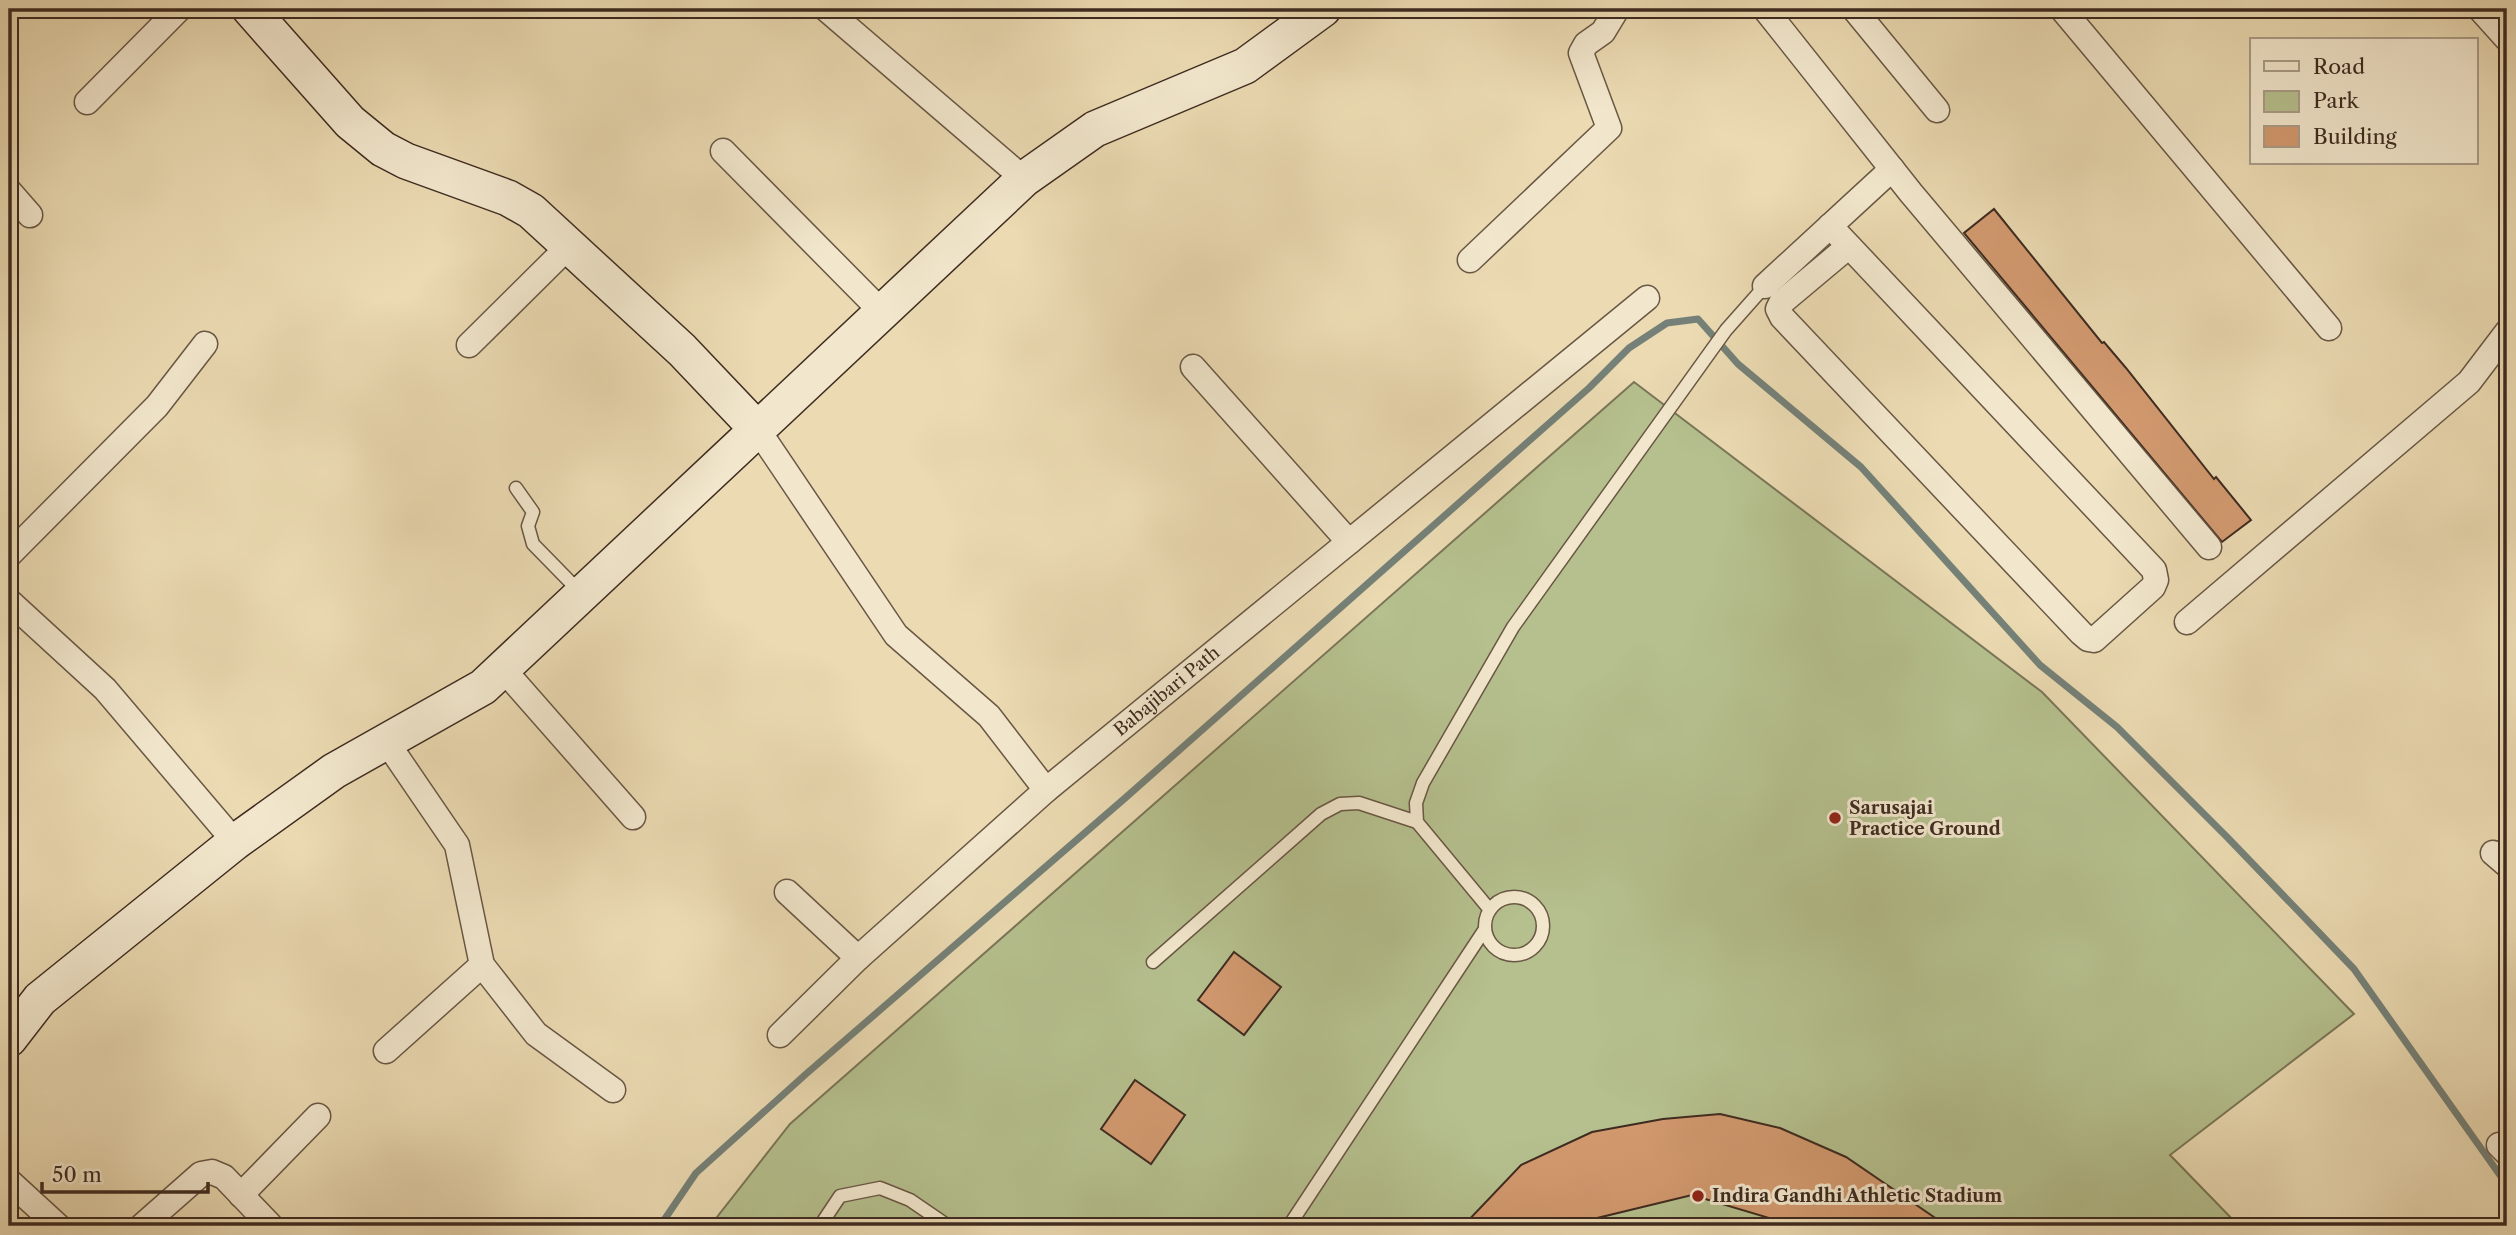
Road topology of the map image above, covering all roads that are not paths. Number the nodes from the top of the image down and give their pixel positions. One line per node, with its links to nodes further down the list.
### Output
1 (180, 9): 11 (street)
2 (250, 9): 19 (street)
3 (826, 9): 15 (street)
4 (1323, 9): 15 (street)
5 (1617, 9): 21 (street)
6 (1765, 9): 14 (street)
7 (1853, 9): 12 (street)
8 (2062, 9): 25 (street)
9 (2480, 9): 10 (street)
10 (2507, 40)
11 (87, 102)
12 (1937, 110)
13 (723, 151): 24 (street)
14 (1892, 169): 18 (street); 33 (street)
15 (1024, 179): 24 (street)
16 (9, 191): 17 (street)
17 (30, 215)
18 (1830, 226): 20 (street); 22 (street)
19 (569, 246): 28 (street); 30 (street)
20 (1849, 246): 20 (street)
21 (1470, 260)
22 (1765, 286): 42 (lane)
23 (1647, 298): 32 (street, Babajibari Path)
24 (883, 313): 30 (street)
25 (2329, 328)
26 (2507, 332): 37 (street)
27 (205, 344): 34 (street)
28 (469, 345)
29 (1193, 367): 32 (street)
30 (758, 430): 35 (street); 40 (street)
31 (516, 488): 35 (lane)
32 (1349, 542): 40 (street, Babajibari Path)
33 (2209, 547)
34 (9, 555)
35 (583, 595): 38 (street)
36 (9, 601): 43 (street)
37 (2187, 622)
38 (503, 668): 39 (street); 41 (street)
39 (386, 741): 43 (street); 49 (street)
40 (1046, 790): 47 (street, Babajibari Path)
41 (633, 817)
42 (1417, 822): 45 (lane); 48 (lane)
43 (235, 842): 50 (street)
44 (787, 892): 47 (street)
45 (1490, 910): 46 (lane); 46 (lane)
46 (1485, 929): 62 (lane)
47 (858, 958): 51 (street, Babajibari Path)
48 (1153, 962)
49 (482, 965): 52 (street); 53 (street)
50 (15, 1017)
51 (780, 1035)
52 (386, 1051)
53 (613, 1090)
54 (318, 1116): 56 (street)
55 (9, 1181): 57 (street)
56 (241, 1195): 58 (street); 59 (street)
57 (58, 1226)
58 (142, 1226)
59 (271, 1226)
60 (820, 1226): 61 (lane)
61 (948, 1226)
62 (1289, 1226)

